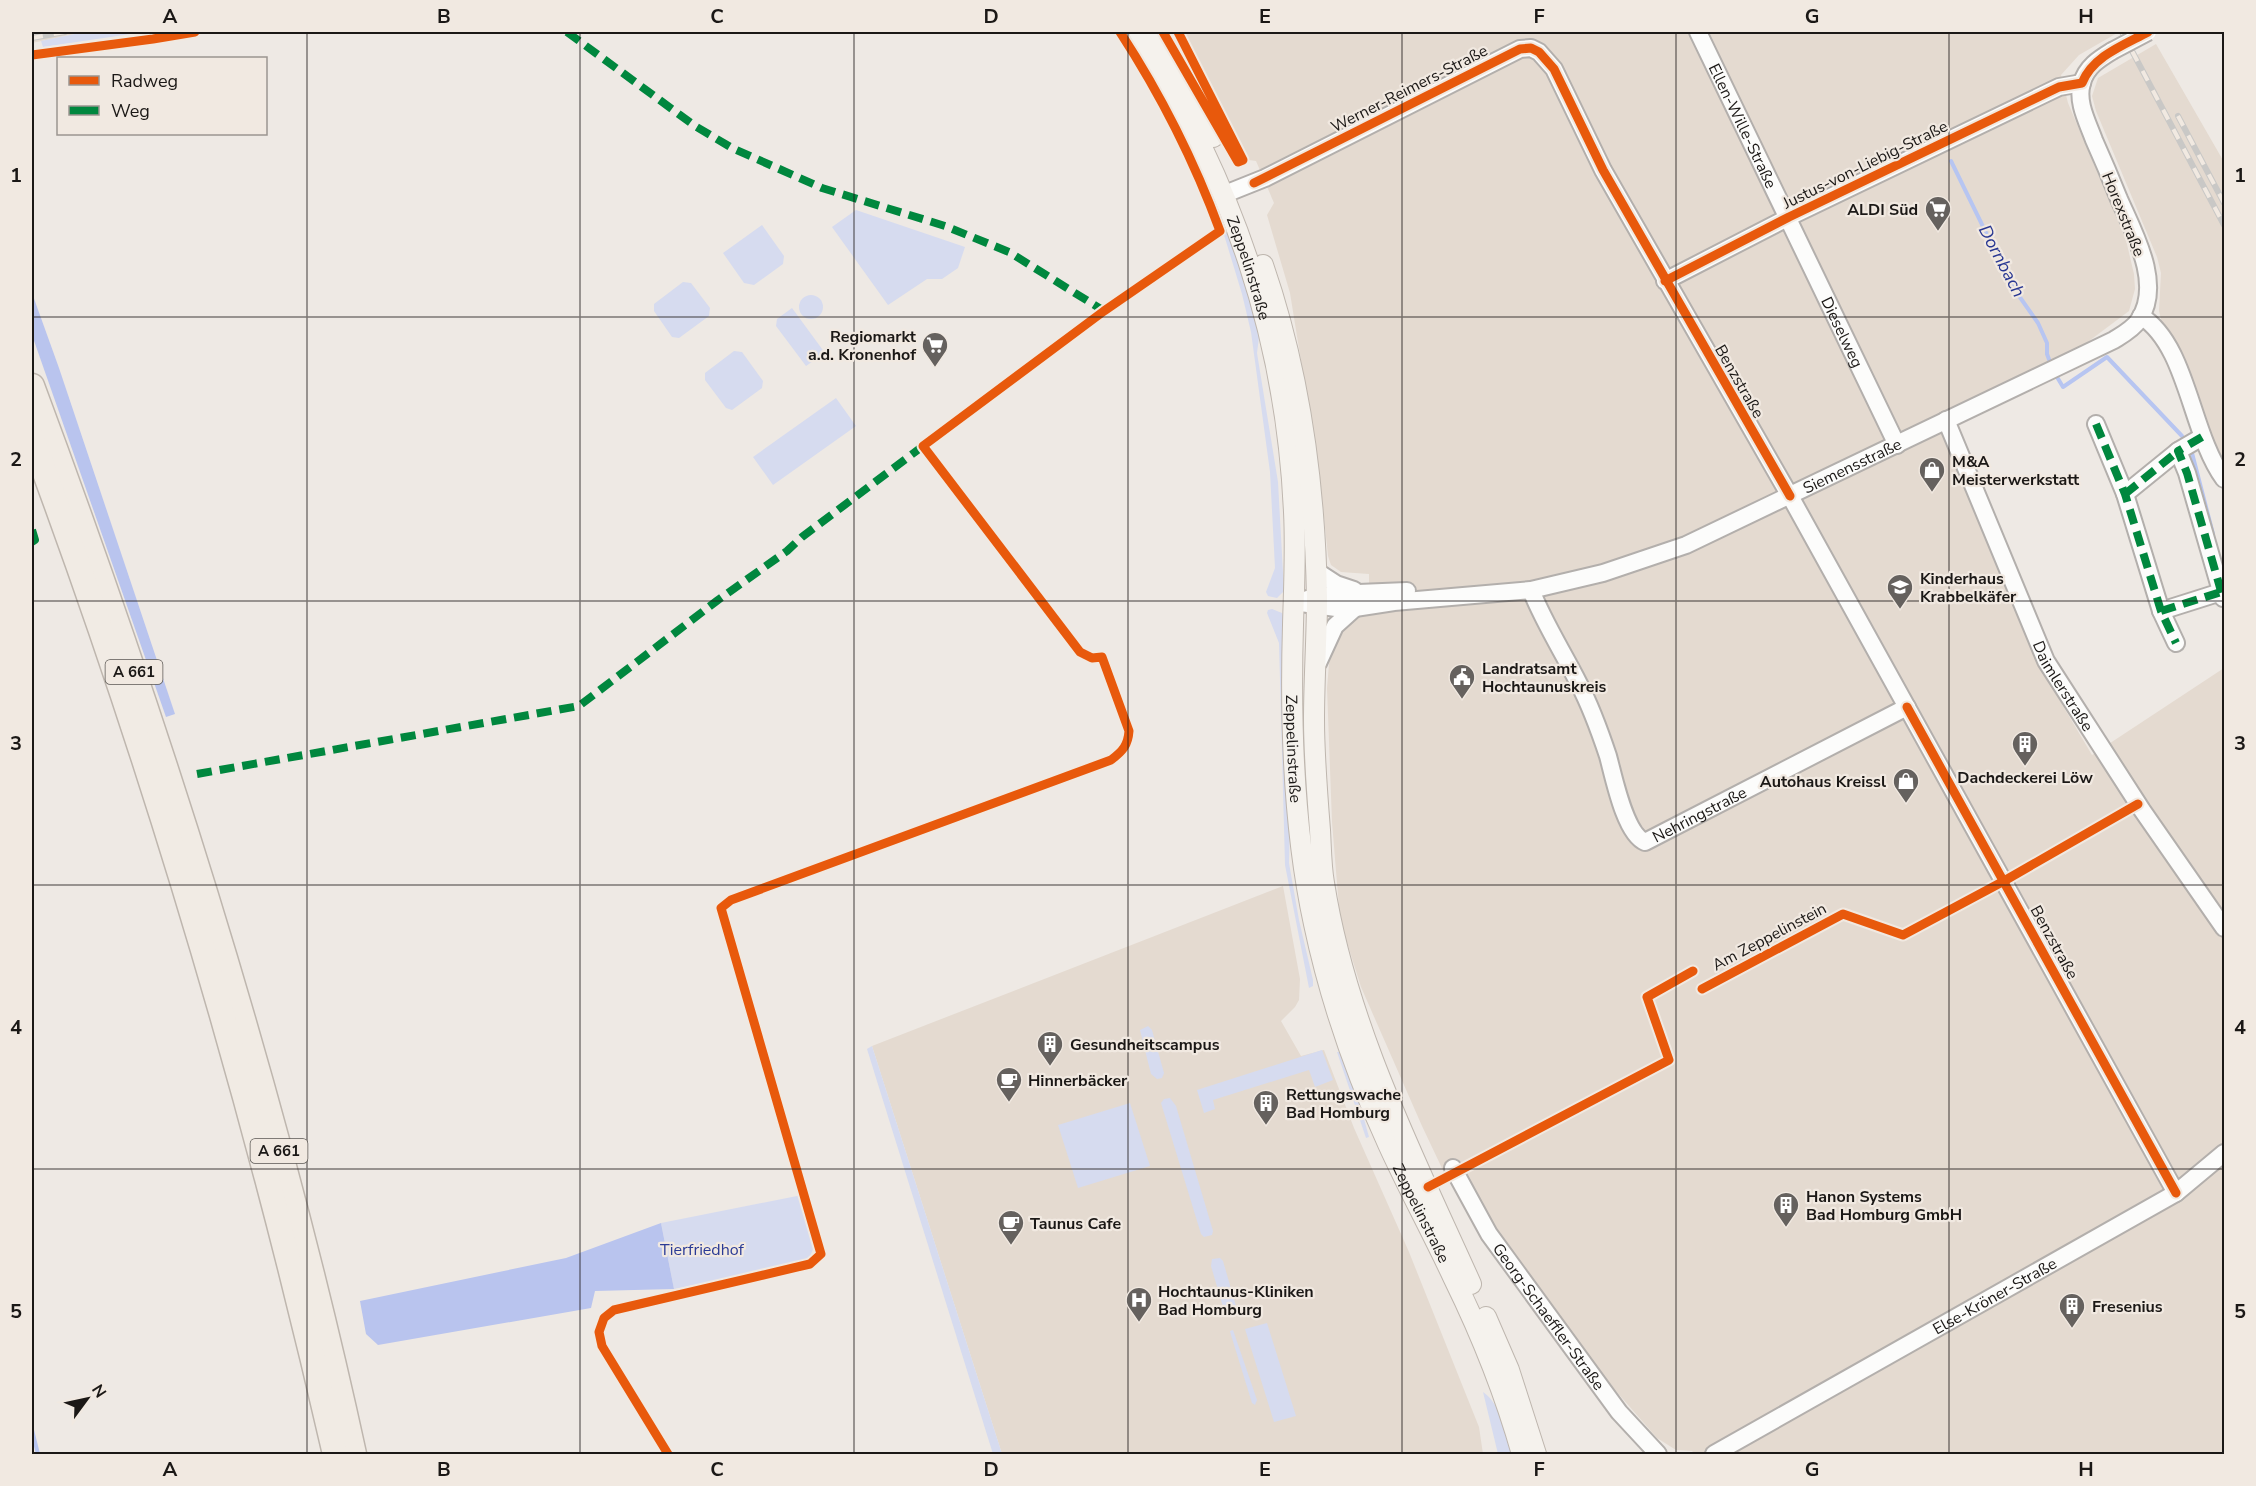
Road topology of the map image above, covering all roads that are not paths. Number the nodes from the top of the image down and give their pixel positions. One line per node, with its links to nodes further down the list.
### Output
1 (1139, 32): 6 (main road, Zeppelinstraße)
2 (1155, 32): 6 (main road, Zeppelinstraße)
3 (1698, 32): 7 (street, Ellen-Wille-Straße)
4 (2148, 32): 5 (street, bridge)
5 (2082, 83): 7 (street, Justus-von-Liebig-Straße); 9 (street, Horexstraße)
6 (1231, 192): 8 (street, Werner-Reimers-Straße); 20 (main road, Zeppelinstraße); 25 (main road, Zeppelinstraße)
7 (1789, 217): 8 (street, Justus-von-Liebig-Straße); 15 (street, Dieselweg)
8 (1665, 281): 19 (street, Benzstraße)
9 (2141, 316): 11 (street, Siemensstraße); 13 (street)
10 (32, 386): 38 (highway, A 661)
11 (1946, 420): 15 (street, Siemensstraße); 32 (street, Daimlerstraße)
12 (2096, 424): 18 (street)
13 (2202, 437): 16 (street); 17 (street)
14 (32, 438): 33 (highway, A 661)
15 (1897, 445): 19 (street, Siemensstraße)
16 (2178, 451): 18 (street); 24 (street)
17 (2224, 479)
18 (2125, 494): 28 (street)
19 (1790, 496): 21 (street, Siemensstraße); 31 (street, Benzstraße)
20 (1316, 571): 22 (street, Siemensstraße); 26 (main road, Zeppelinstraße)
21 (1531, 590): 23 (street, Siemensstraße); 31 (street, Nehringstraße)
22 (1364, 593): 23 (street, Siemensstraße); 26 (street, Siemensstraße)
23 (1475, 594): 27 (street, Siemensstraße)
24 (2222, 595): 28 (street)
25 (1294, 602): 26 (street, Siemensstraße); 45 (main road, Zeppelinstraße)
26 (1317, 602): 27 (street, Siemensstraße); 30 (main road, Zeppelinstraße)
27 (1355, 608): 30 (street)
28 (2161, 611): 29 (street)
29 (2176, 643)
30 (1315, 669): 46 (main road, Zeppelinstraße)
31 (1907, 707): 36 (street, Benzstraße)
32 (2224, 928)
33 (255, 1131): 37 (highway); 43 (highway, A 661)
34 (2224, 1153): 36 (street, Else-Kröner-Straße)
35 (1453, 1168): 47 (street, Georg-Schaeffler-Straße)
36 (2176, 1193): 41 (street, Else-Kröner-Straße)
37 (272, 1268)
38 (328, 1343): 39 (highway); 44 (highway, A 661)
39 (354, 1385)
40 (303, 1403): 42 (highway)
41 (1759, 1430): 48 (street, Else-Kröner-Straße); 49 (street, Else-Kröner-Straße)
42 (324, 1455)
43 (335, 1455)
44 (354, 1455)
45 (1522, 1455)
46 (1536, 1455)
47 (1658, 1455)
48 (1714, 1455)
49 (1725, 1455)

